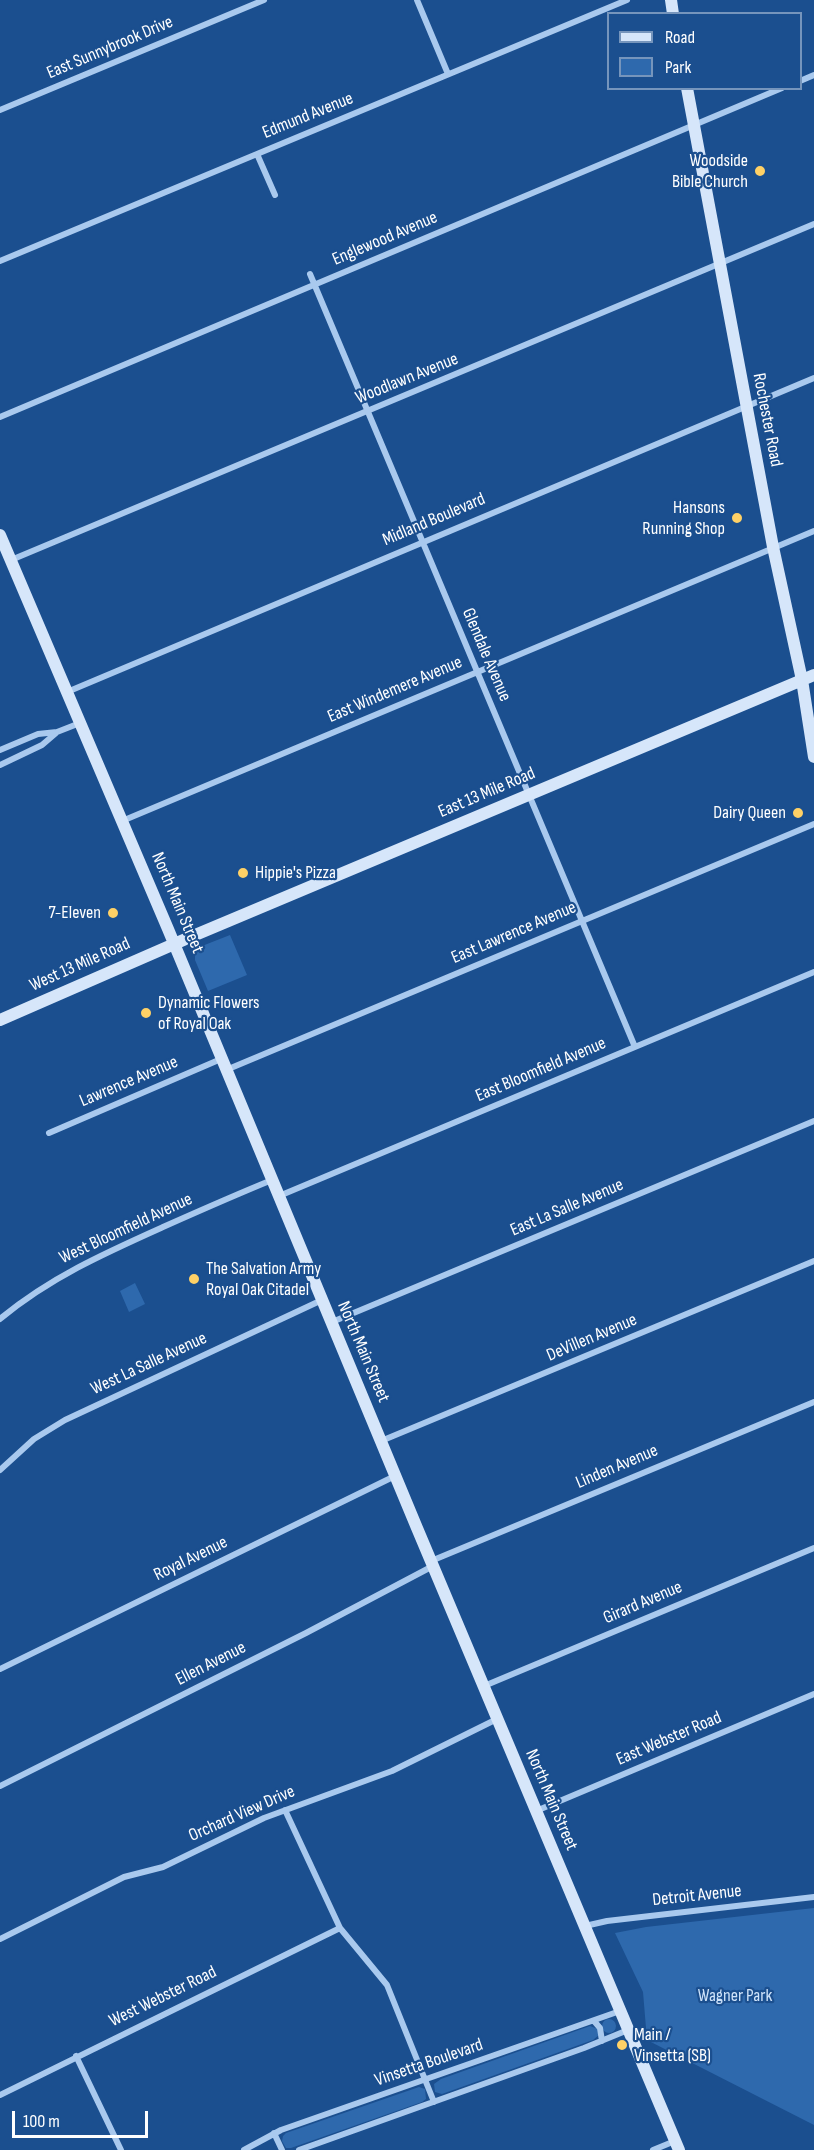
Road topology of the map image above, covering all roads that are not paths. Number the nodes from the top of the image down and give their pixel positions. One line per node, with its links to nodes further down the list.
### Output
1 (264, 0): 7 (street, East Sunnybrook Drive)
2 (417, 0): 4 (street)
3 (627, 0): 4 (street, Edmund Avenue)
4 (448, 74): 9 (street, Edmund Avenue)
5 (687, 90): 8 (main road, Rochester Road)
6 (777, 90): 8 (street, Englewood Avenue)
7 (0, 110)
8 (694, 125): 13 (main road, Rochester Road); 15 (street, Englewood Avenue)
9 (257, 154): 10 (street); 12 (street, Edmund Avenue)
10 (275, 195)
11 (814, 224): 13 (street, Woodlawn Avenue)
12 (0, 261)
13 (720, 263): 17 (main road, Rochester Road); 18 (street, Woodlawn Avenue)
14 (310, 274): 15 (street, Glendale Avenue)
15 (314, 285): 18 (street, Glendale Avenue); 19 (street, Englewood Avenue)
16 (814, 378): 17 (street, Midland Boulevard)
17 (746, 405): 22 (street, Midland Boulevard); 23 (main road, Rochester Road)
18 (368, 411): 22 (street, Glendale Avenue); 24 (street, Woodlawn Avenue)
19 (0, 417)
20 (814, 531): 23 (street, East Windemere Avenue)
21 (0, 535): 24 (main road, North Main Street)
22 (423, 541): 25 (street, Glendale Avenue); 28 (street, Midland Boulevard)
23 (773, 547): 25 (street, East Windemere Avenue); 27 (main road, Rochester Road)
24 (10, 561): 28 (main road, North Main Street)
25 (477, 672): 34 (street, Glendale Avenue); 35 (street, East Windemere Avenue)
26 (814, 675): 27 (main road, East 13 Mile Road)
27 (802, 680): 32 (main road, Rochester Road); 34 (main road, East 13 Mile Road)
28 (67, 692): 29 (main road, North Main Street)
29 (80, 723): 30 (street); 35 (main road, North Main Street)
30 (57, 732): 31 (street); 33 (street)
31 (0, 750)
32 (814, 757)
33 (0, 765)
34 (528, 795): 37 (street, Glendale Avenue); 38 (main road, East 13 Mile Road)
35 (122, 821): 38 (main road, North Main Street)
36 (814, 824): 37 (street, East Lawrence Avenue)
37 (581, 921): 41 (street, Glendale Avenue); 42 (street, East Lawrence Avenue)
38 (174, 944): 40 (main road, West 13 Mile Road); 42 (main road, North Main Street)
39 (814, 972): 41 (street, East Bloomfield Avenue)
40 (0, 1020)
41 (635, 1047): 46 (street, East Bloomfield Avenue)
42 (224, 1064): 44 (street, Lawrence Avenue); 45 (main road, North Main Street)
43 (814, 1121): 50 (street, East La Salle Avenue)
44 (49, 1133)
45 (272, 1180): 46 (main road, North Main Street); 49 (street, West Bloomfield Avenue)
46 (279, 1196): 48 (main road, North Main Street)
47 (814, 1262): 52 (street, DeVillen Avenue)
48 (322, 1300): 50 (main road, North Main Street); 53 (street, West La Salle Avenue)
49 (0, 1319)
50 (331, 1322): 52 (main road, North Main Street)
51 (814, 1402): 56 (street, Linden Avenue)
52 (381, 1441): 54 (main road, North Main Street)
53 (0, 1470)
54 (395, 1476): 56 (main road, North Main Street); 57 (street, Royal Avenue)
55 (814, 1548): 58 (street, Girard Avenue)
56 (432, 1564): 58 (main road, North Main Street); 61 (street, Ellen Avenue)
57 (0, 1670)
58 (483, 1686): 60 (main road, North Main Street)
59 (814, 1694): 63 (street, East Webster Road)
60 (497, 1719): 62 (street, Orchard View Drive); 63 (main road, North Main Street)
61 (0, 1786)
62 (285, 1810): 66 (street); 67 (street, Orchard View Drive)
63 (535, 1811): 65 (main road, North Main Street)
64 (814, 1897): 65 (street, Detroit Avenue)
65 (584, 1926): 68 (main road, North Main Street)
66 (340, 1928): 72 (street, West Webster Road); 73 (street)
67 (0, 1939)
68 (620, 2011): 69 (street, Vinsetta Boulevard); 70 (main road, North Main Street)
69 (594, 2021): 71 (street); 73 (street, Vinsetta Boulevard)
70 (628, 2030): 71 (street); 77 (main road, North Main Street)
71 (602, 2041): 75 (street)
72 (76, 2056): 74 (street, West Webster Road); 78 (street)
73 (426, 2080): 75 (street); 76 (street, Vinsetta Boulevard)
74 (0, 2095)
75 (434, 2102): 81 (street)
76 (274, 2133): 79 (street, Vinsetta Boulevard); 80 (street)
77 (677, 2145): 82 (street)
78 (121, 2150)
79 (244, 2150)
80 (282, 2150)
81 (299, 2150)
82 (653, 2150)

